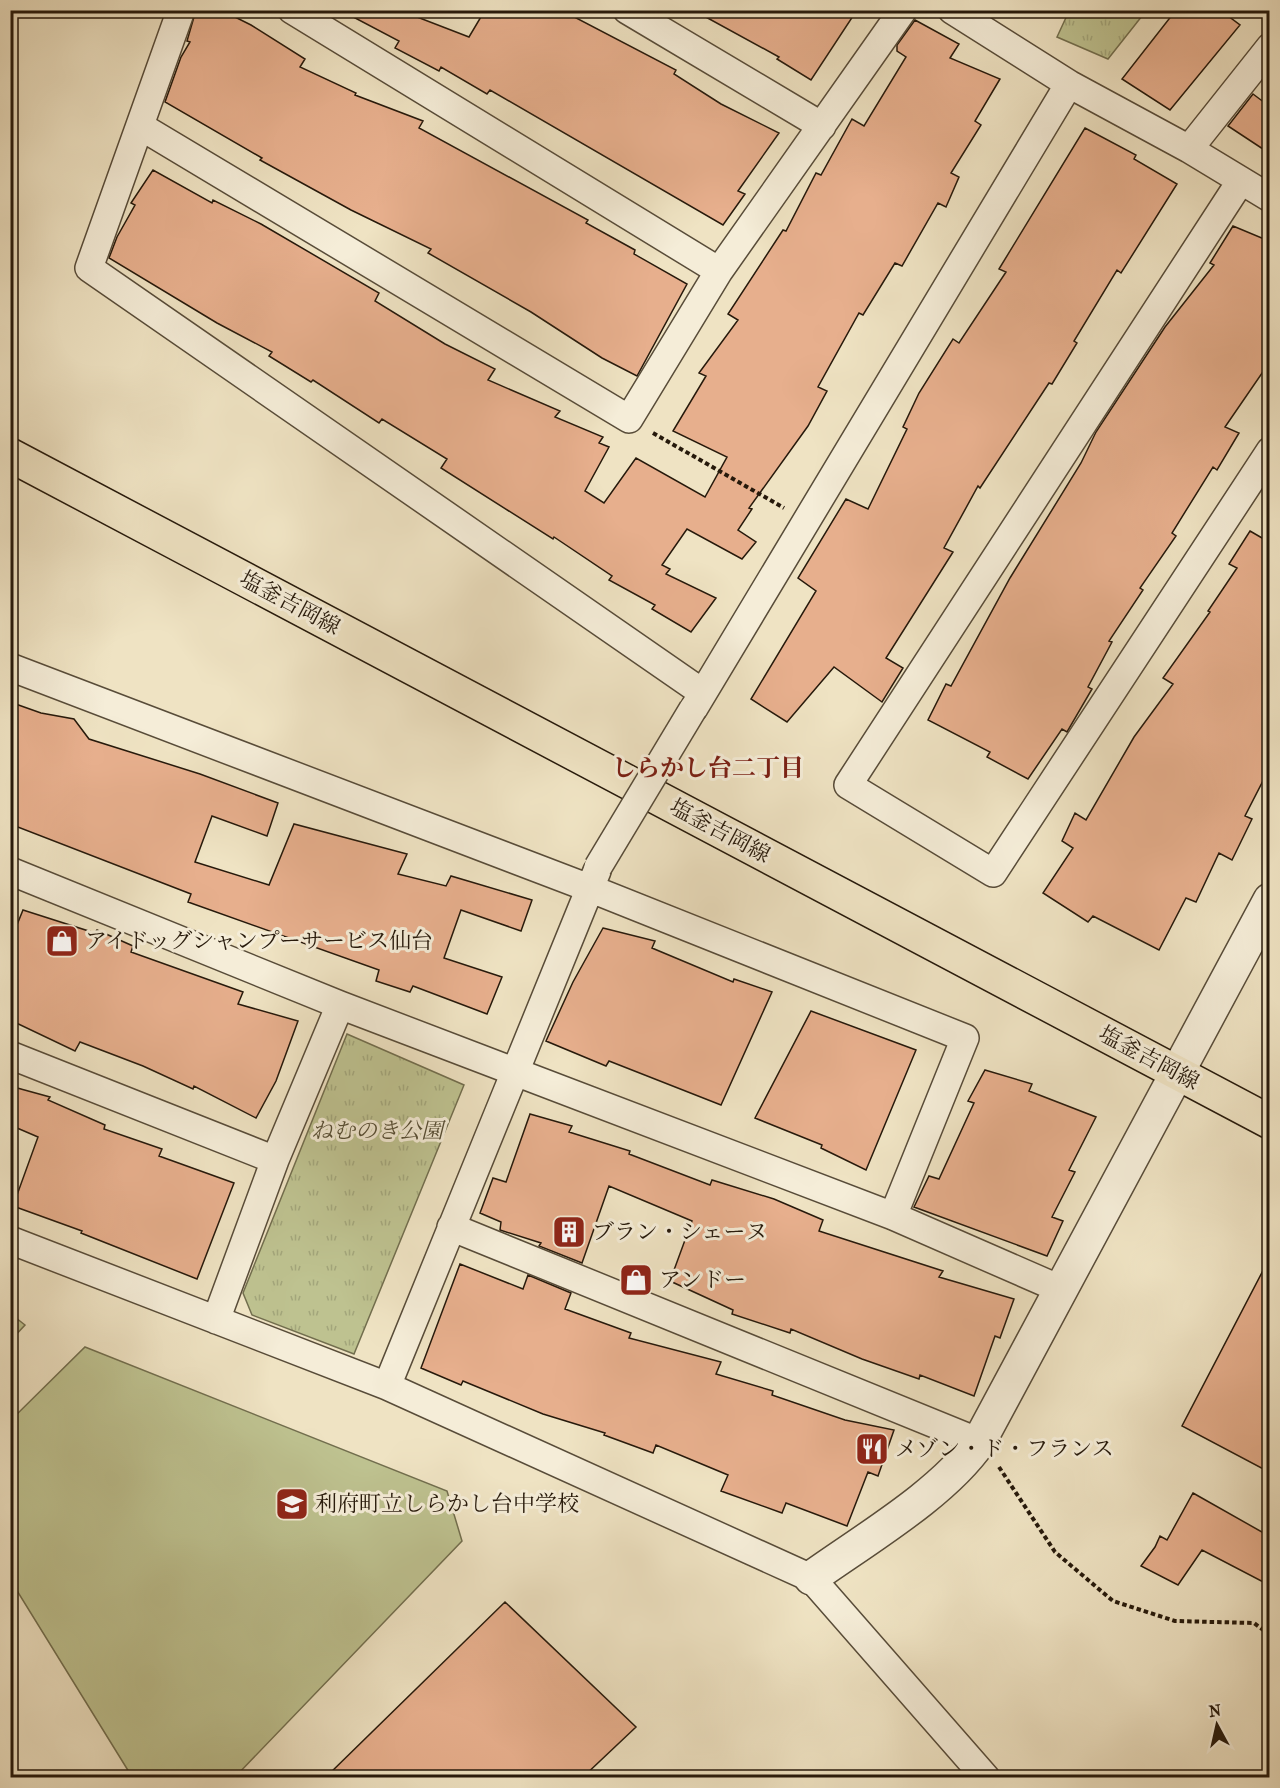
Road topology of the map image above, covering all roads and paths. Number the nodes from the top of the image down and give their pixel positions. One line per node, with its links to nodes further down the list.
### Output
1 (181, 10): 8 (street)
2 (292, 10): 13 (street)
3 (627, 10): 9 (street)
4 (903, 10): 9 (street)
5 (952, 10): 7 (street)
6 (1269, 46): 10 (street)
7 (1068, 84): 10 (street); 17 (street)
8 (140, 126): 14 (street); 19 (street)
9 (822, 126): 13 (street)
10 (1189, 149): 11 (street)
11 (1240, 182): 12 (street); 15 (street)
12 (1269, 198)
13 (719, 271): 14 (street)
14 (629, 419): 17 (path)
15 (1269, 451)
16 (10, 455): 26 (main road, 塩釜吉岡線)
17 (807, 521): 19 (street)
18 (10, 667): 21 (street)
19 (698, 701): 21 (street, bridge)
20 (10, 872): 23 (street)
21 (594, 878): 25 (street); 29 (street)
22 (1269, 900): 26 (street)
23 (340, 1005): 25 (street); 28 (street)
24 (10, 1055): 28 (street)
25 (514, 1071): 29 (street); 30 (street)
26 (1176, 1073): 27 (main road, 塩釜吉岡線); 32 (street)
27 (1269, 1122)
28 (275, 1160): 33 (street)
29 (893, 1216): 32 (street)
30 (451, 1227): 34 (street); 35 (street)
31 (10, 1240): 33 (street)
32 (1060, 1289): 35 (street)
33 (216, 1320): 34 (street)
34 (387, 1386): 36 (street)
35 (992, 1449): 36 (street); 37 (path)
36 (811, 1578): 38 (street)
37 (1269, 1635)
38 (986, 1778)

